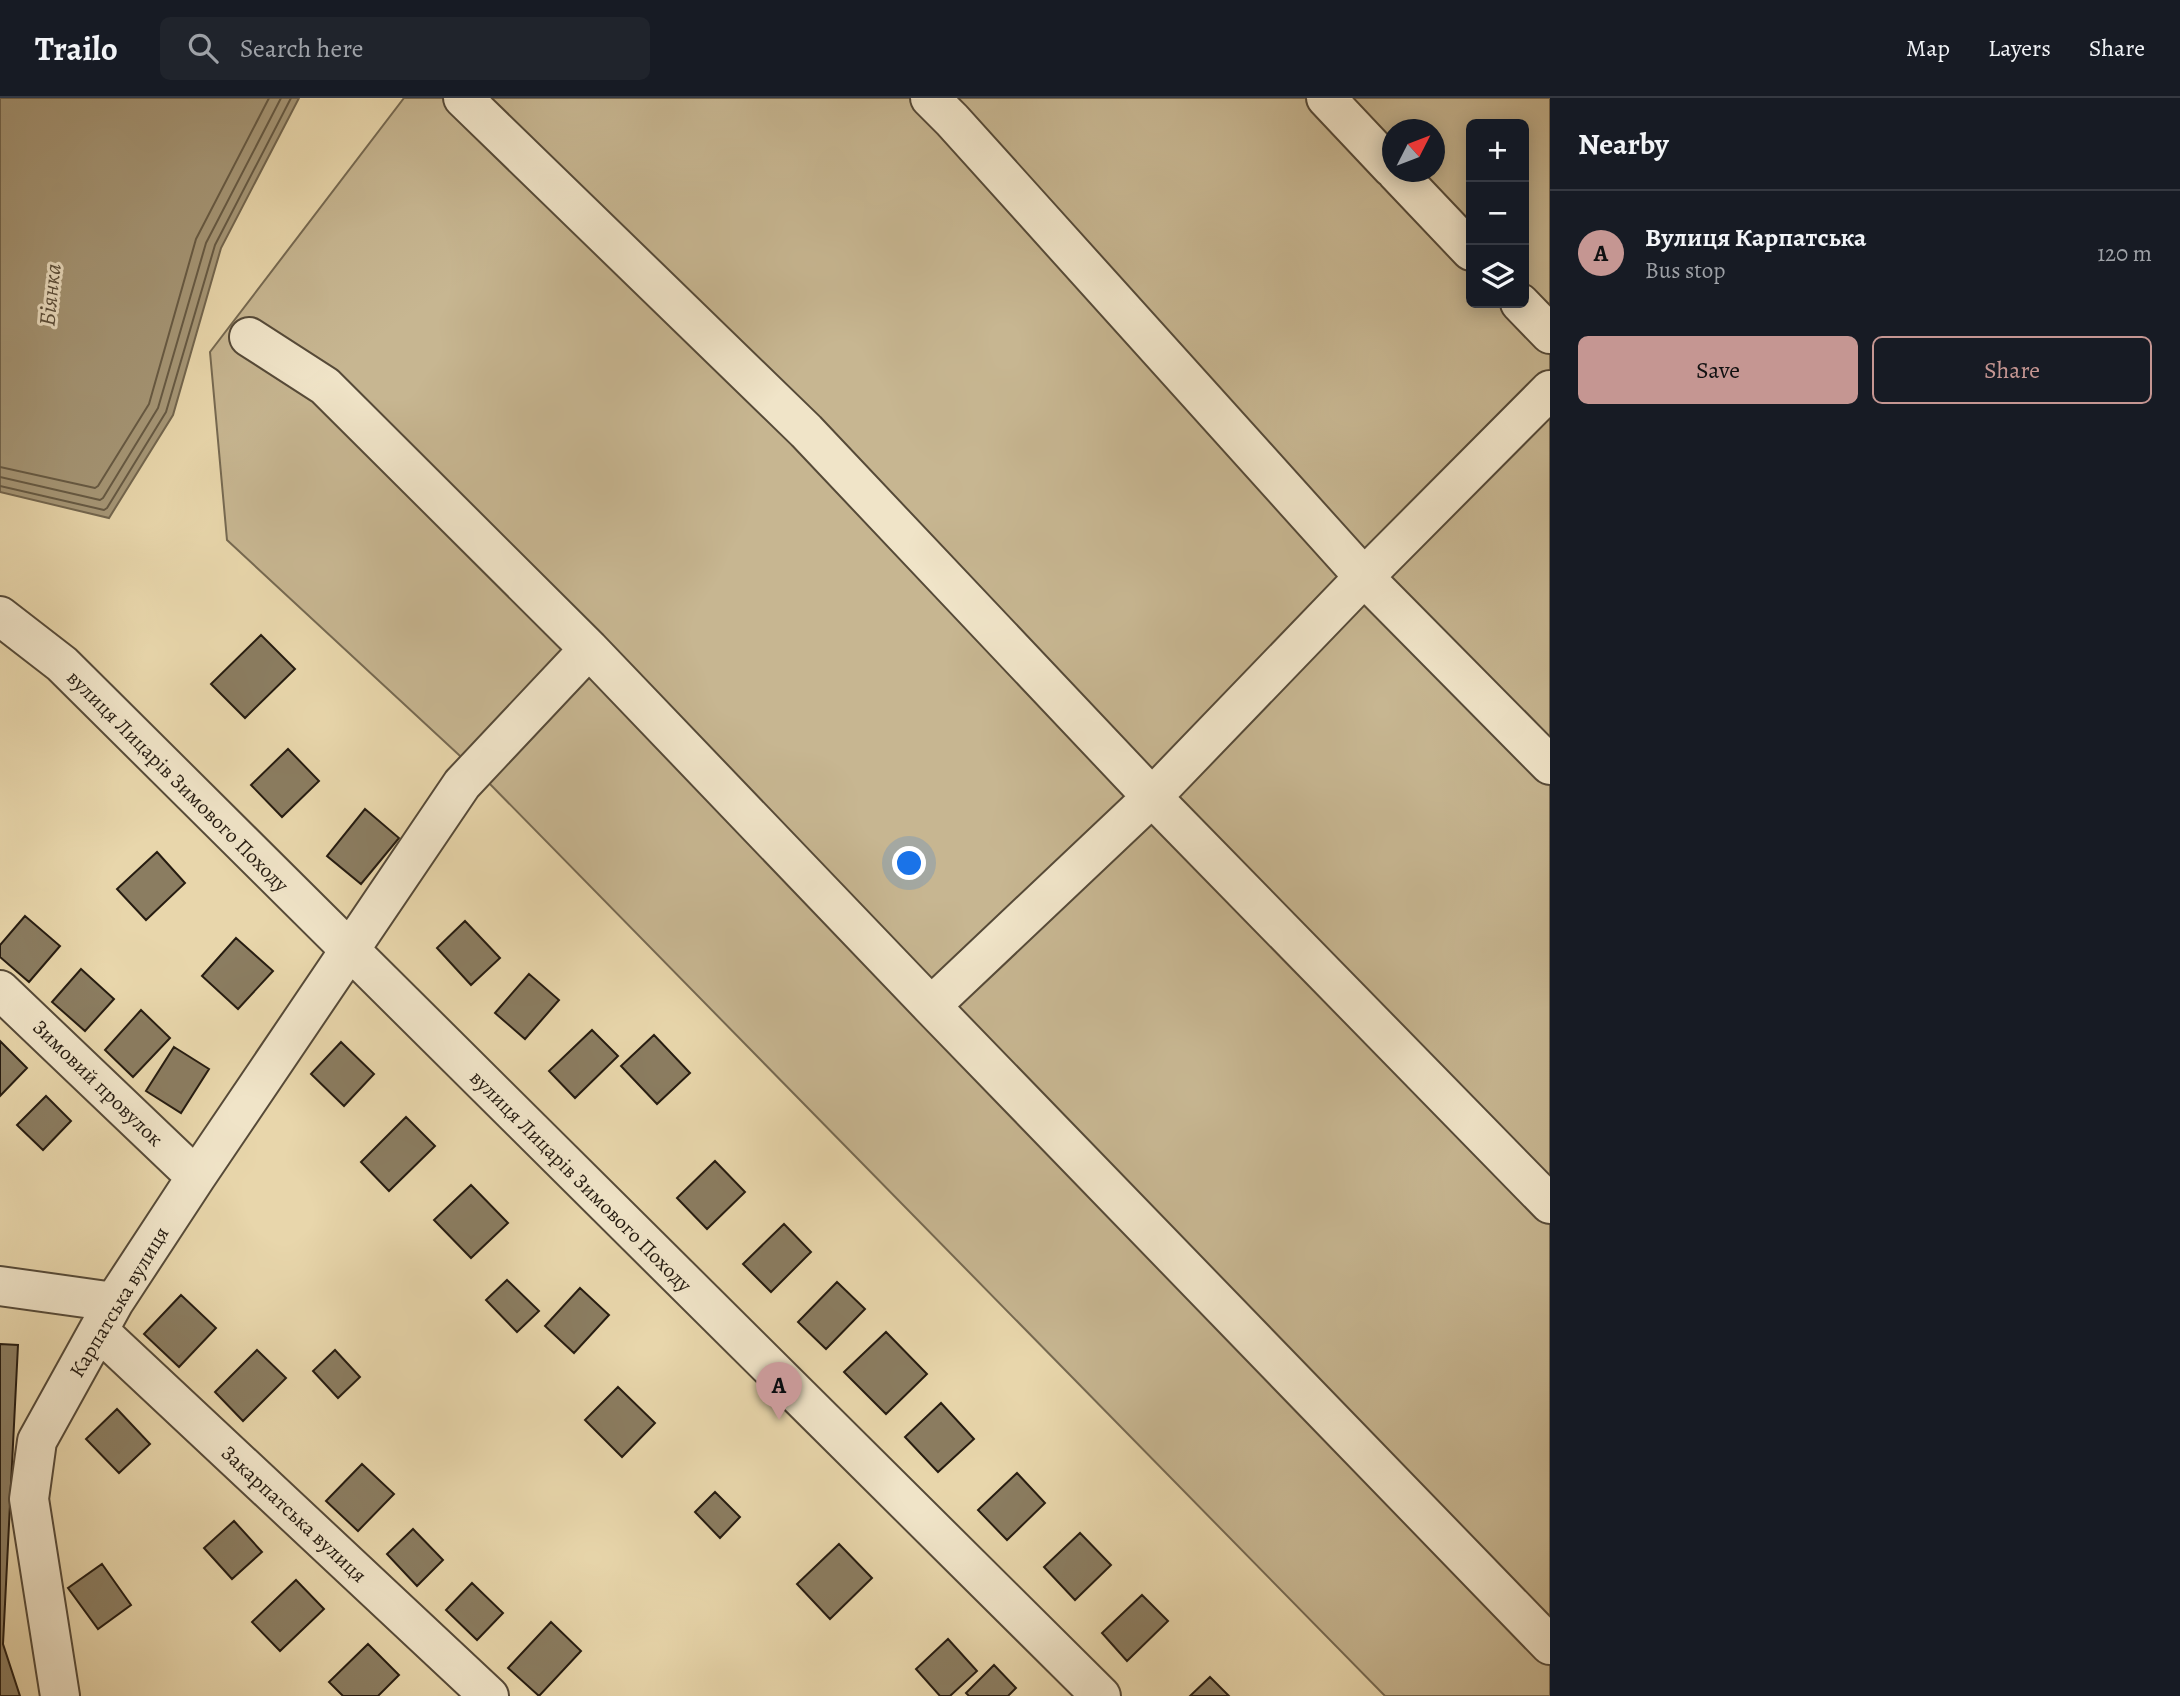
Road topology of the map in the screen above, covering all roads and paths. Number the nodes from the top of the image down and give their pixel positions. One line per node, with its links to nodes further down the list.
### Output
1 (463, 98): 15 (street)
2 (930, 98): 11 (street)
3 (1326, 98): 4 (street)
4 (1382, 157)
5 (1405, 182): 6 (street)
6 (1466, 246)
7 (1525, 308): 8 (street)
8 (1550, 334)
9 (249, 337): 13 (street)
10 (1550, 390): 11 (street)
11 (1364, 578): 14 (street); 15 (street)
12 (0, 616): 16 (street, вулиця Лицарів Зимового Походу)
13 (589, 649): 16 (street, Карпатська вулиця); 18 (street)
14 (1550, 765)
15 (1152, 797): 18 (street); 20 (street)
16 (349, 952): 19 (street, Карпатська вулиця); 26 (street, вулиця Лицарів Зимового Походу)
17 (0, 990): 19 (street, Зимовий провулок)
18 (931, 1006): 23 (street)
19 (196, 1177): 22 (street, Карпатська вулиця)
20 (1550, 1204)
21 (0, 1286): 22 (street)
22 (107, 1317): 24 (street, Карпатська вулиця); 25 (street, Закарпатська вулиця)
23 (1550, 1645)
24 (60, 1696)
25 (489, 1696)
26 (1101, 1696)

